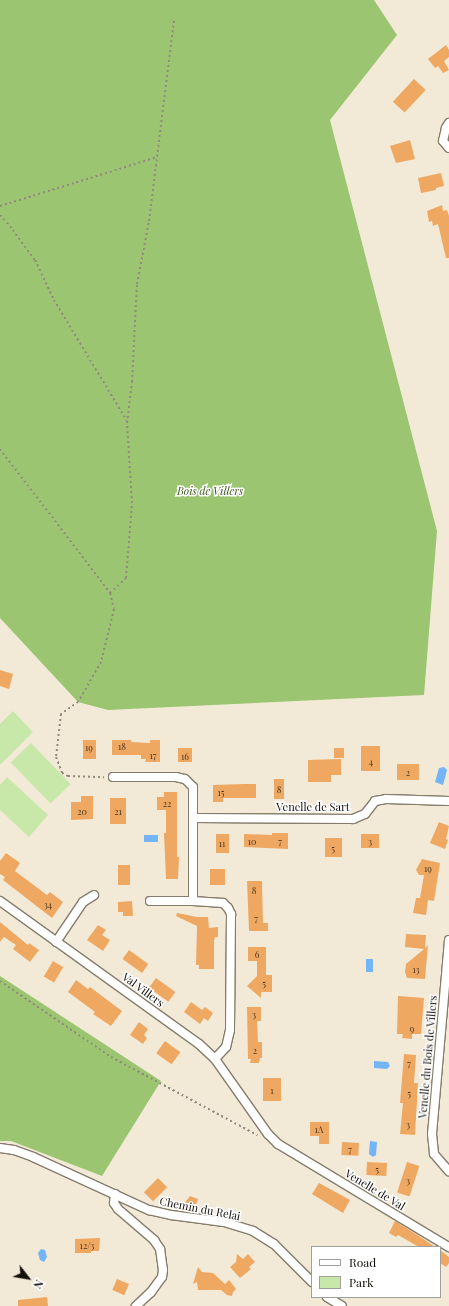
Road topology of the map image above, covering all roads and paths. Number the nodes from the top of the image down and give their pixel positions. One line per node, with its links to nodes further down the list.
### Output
1 (174, 21): 4 (path)
2 (449, 123): 3 (street)
3 (449, 148)
4 (157, 157): 5 (path); 7 (path)
5 (0, 206)
6 (0, 215): 7 (path)
7 (127, 423): 9 (path)
8 (0, 449): 9 (path)
9 (110, 593): 10 (path)
10 (113, 777): 12 (street)
11 (449, 801): 12 (street, Venelle de Sart)
12 (194, 818): 16 (street)
13 (94, 895): 18 (street)
14 (0, 901): 18 (street, Val Villers)
15 (150, 901): 16 (street)
16 (193, 901): 20 (street)
17 (449, 940): 24 (street, Venelle du Bois de Villers)
18 (56, 942): 20 (street, Val Villers)
19 (0, 982): 21 (path)
20 (215, 1059): 21 (street, Val Villers)
21 (268, 1134): 23 (street, Val Villers)
22 (0, 1148): 25 (street, Chemin du Relai)
23 (289, 1152): 26 (street, Venelle de Val)
24 (449, 1171)
25 (115, 1194): 27 (street, Chemin du Relai); 29 (street)
26 (449, 1247)
27 (311, 1281)
28 (329, 1298): 30 (street)
29 (136, 1306)
30 (342, 1306)

